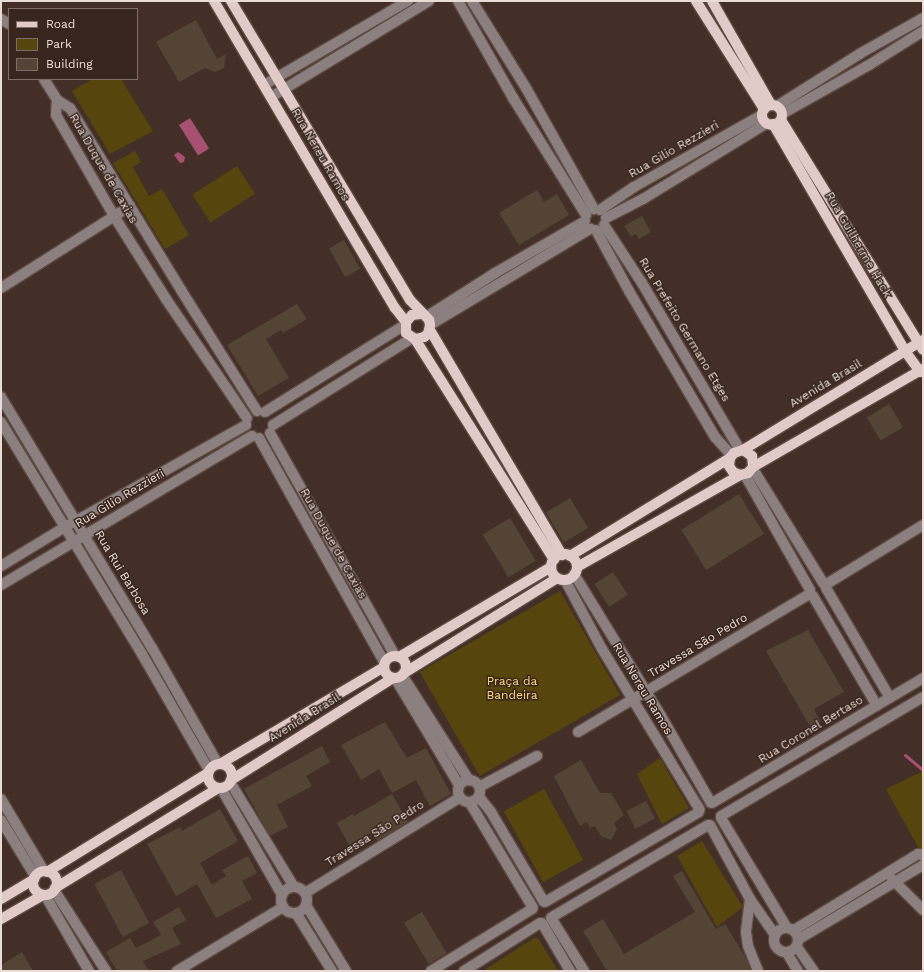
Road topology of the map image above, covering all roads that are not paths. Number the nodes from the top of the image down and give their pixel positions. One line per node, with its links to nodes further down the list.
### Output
1 (214, 1): 15 (main road, Rua Nereu Ramos)
2 (230, 1): 13 (main road, Rua Nereu Ramos)
3 (408, 1): 10 (street)
4 (429, 1): 12 (street)
5 (458, 1): 19 (street, Rua Prefeito Germano Etges)
6 (472, 1): 16 (street, Rua Prefeito Germano Etges)
7 (696, 1): 21 (main road, Rua Guilherme Hack)
8 (712, 1): 21 (main road, Rua Guilherme Hack)
9 (923, 18): 21 (street, Rua Gilio Rezzieri)
10 (362, 26): 12 (street); 13 (street)
11 (923, 31): 21 (street, Rua Gilio Rezzieri)
12 (369, 39): 17 (street)
13 (276, 78): 15 (street); 17 (main road, Rua Nereu Ramos)
14 (45, 80): 20 (street)
15 (264, 85): 18 (main road, Rua Nereu Ramos)
16 (526, 88): 19 (street); 26 (street, Rua Prefeito Germano Etges)
17 (283, 90): 18 (street); 32 (main road, Rua Nereu Ramos)
18 (271, 97): 33 (main road, Rua Nereu Ramos)
19 (513, 98): 26 (street, Rua Prefeito Germano Etges)
20 (57, 100): 24 (street, Rua Duque de Caxias); 25 (street, Rua Duque de Caxias)
21 (772, 115): 22 (street, Rua Gilio Rezzieri); 23 (street, Rua Gilio Rezzieri); 35 (main road, Rua Guilherme Hack); 36 (main road, Rua Guilherme Hack)
22 (634, 187): 23 (street); 26 (street, Rua Gilio Rezzieri)
23 (643, 199): 26 (street, Rua Gilio Rezzieri)
24 (130, 206): 25 (street); 29 (street, Rua Duque de Caxias)
25 (114, 216): 28 (street); 31 (street, Rua Duque de Caxias)
26 (595, 220): 27 (street, Rua Prefeito Germano Etges); 30 (street, Rua Prefeito Germano Etges); 32 (street, Rua Gilio Rezzieri)
27 (642, 283): 30 (street); 44 (street, Rua Prefeito Germano Etges)
28 (1, 288)
29 (181, 290): 31 (street); 39 (street, Rua Duque de Caxias)
30 (629, 291): 44 (street, Rua Prefeito Germano Etges)
31 (166, 299): 41 (street, Rua Duque de Caxias)
32 (427, 321): 33 (main road); 34 (main road); 51 (main road, Rua Nereu Ramos)
33 (405, 323): 34 (main road); 39 (street)
34 (413, 338): 42 (street); 51 (main road)
35 (921, 344): 36 (main road, Avenida Brasil)
36 (905, 351): 37 (main road, Rua Guilherme Hack); 44 (main road, Avenida Brasil)
37 (922, 373): 45 (main road)
38 (1, 397): 46 (street, Rua Rui Barbosa)
39 (261, 411): 41 (street); 42 (street)
40 (1, 422): 48 (street, Rua Rui Barbosa)
41 (246, 422): 43 (street); 46 (street, Rua Gilio Rezzieri)
42 (272, 429): 43 (street); 62 (street, Rua Duque de Caxias)
43 (255, 437): 49 (street, Rua Gilio Rezzieri); 63 (street, Rua Duque de Caxias)
44 (736, 453): 45 (main road); 45 (main road); 51 (main road, Avenida Brasil)
45 (748, 471): 53 (main road); 56 (street); 57 (street)
46 (75, 521): 48 (street, Rua Gilio Rezzieri); 49 (street, Rua Rui Barbosa)
47 (923, 525): 56 (street)
48 (65, 527): 50 (street, Rua Rui Barbosa); 52 (street, Rua Gilio Rezzieri)
49 (85, 535): 50 (street, Rua Gilio Rezzieri); 59 (street, Rua Rui Barbosa)
50 (74, 542): 55 (street, Rua Gilio Rezzieri); 61 (street, Rua Rui Barbosa)
51 (559, 559): 53 (main road); 54 (main road); 62 (main road, Avenida Brasil)
52 (1, 566)
53 (576, 570): 54 (main road, Avenida Brasil); 58 (street, Rua Nereu Ramos)
54 (561, 579): 60 (street, Rua Nereu Ramos); 64 (main road, Avenida Brasil)
55 (1, 585)
56 (824, 585): 57 (street, Travessa São Pedro); 68 (street)
57 (811, 593): 66 (street, Travessa São Pedro); 70 (street)
58 (616, 642): 60 (street); 66 (street, Rua Nereu Ramos)
59 (152, 648): 61 (street); 74 (street, Rua Rui Barbosa)
60 (602, 649): 69 (street, Rua Nereu Ramos)
61 (142, 654): 74 (street, Rua Rui Barbosa)
62 (397, 656): 63 (main road); 64 (main road)
63 (384, 665): 64 (main road); 74 (main road, Avenida Brasil)
64 (399, 676): 76 (street); 77 (main road, Avenida Brasil); 78 (street)
65 (923, 678): 68 (street, Rua Coronel Bertaso)
66 (646, 692): 69 (street, Travessa São Pedro); 83 (street, Rua Nereu Ramos)
67 (923, 697): 75 (street)
68 (890, 698): 70 (street, Rua Coronel Bertaso)
69 (633, 700): 71 (street, Travessa São Pedro); 84 (street, Rua Nereu Ramos)
70 (877, 706): 72 (street, Rua Coronel Bertaso)
71 (578, 732)
72 (796, 754): 75 (street); 83 (street, Rua Coronel Bertaso)
73 (537, 756): 80 (street)
74 (214, 768): 77 (main road); 79 (main road); 91 (main road, Avenida Brasil)
75 (804, 768): 85 (street)
76 (469, 780): 78 (street); 80 (street)
77 (231, 781): 79 (main road); 93 (street)
78 (459, 785): 81 (street)
79 (219, 788): 94 (main road); 97 (street)
80 (476, 795): 81 (street); 100 (street); 103 (street)
81 (459, 798): 95 (street, Travessa São Pedro)
82 (1, 799): 91 (street)
83 (711, 803): 84 (street); 85 (street)
84 (700, 811): 87 (street); 100 (street)
85 (721, 817): 87 (street); 110 (street)
86 (1, 820): 91 (street)
87 (709, 825): 99 (street); 106 (street)
88 (923, 856): 90 (street)
89 (923, 865): 92 (street)
90 (888, 872): 92 (street); 110 (street)
91 (40, 874): 94 (main road); 96 (main road); 98 (main road, Avenida Brasil)
92 (896, 883): 104 (street); 110 (street)
93 (294, 887): 95 (street); 97 (street)
94 (55, 889): 96 (main road); 113 (street)
95 (305, 893): 101 (street)
96 (44, 895): 107 (main road); 112 (street)
97 (282, 895): 102 (street)
98 (1, 899)
99 (750, 899): 109 (street); 121 (street)
100 (544, 902): 103 (street); 106 (street)
101 (306, 906): 105 (street); 116 (street)
102 (283, 907): 105 (street); 114 (street)
103 (532, 908): 108 (street); 117 (street)
104 (923, 910)
105 (296, 913): 115 (street)
106 (552, 917): 108 (street); 120 (street)
107 (1, 920)
108 (541, 923): 118 (street); 119 (street)
109 (775, 935): 110 (street); 111 (street)
110 (794, 936): 111 (street); 123 (street)
111 (787, 953): 122 (street)
112 (89, 971)
113 (106, 971)
114 (177, 971)
115 (332, 971)
116 (346, 971)
117 (431, 971)
118 (464, 971)
119 (570, 971)
120 (584, 971)
121 (758, 971)
122 (798, 971)
123 (814, 971)

